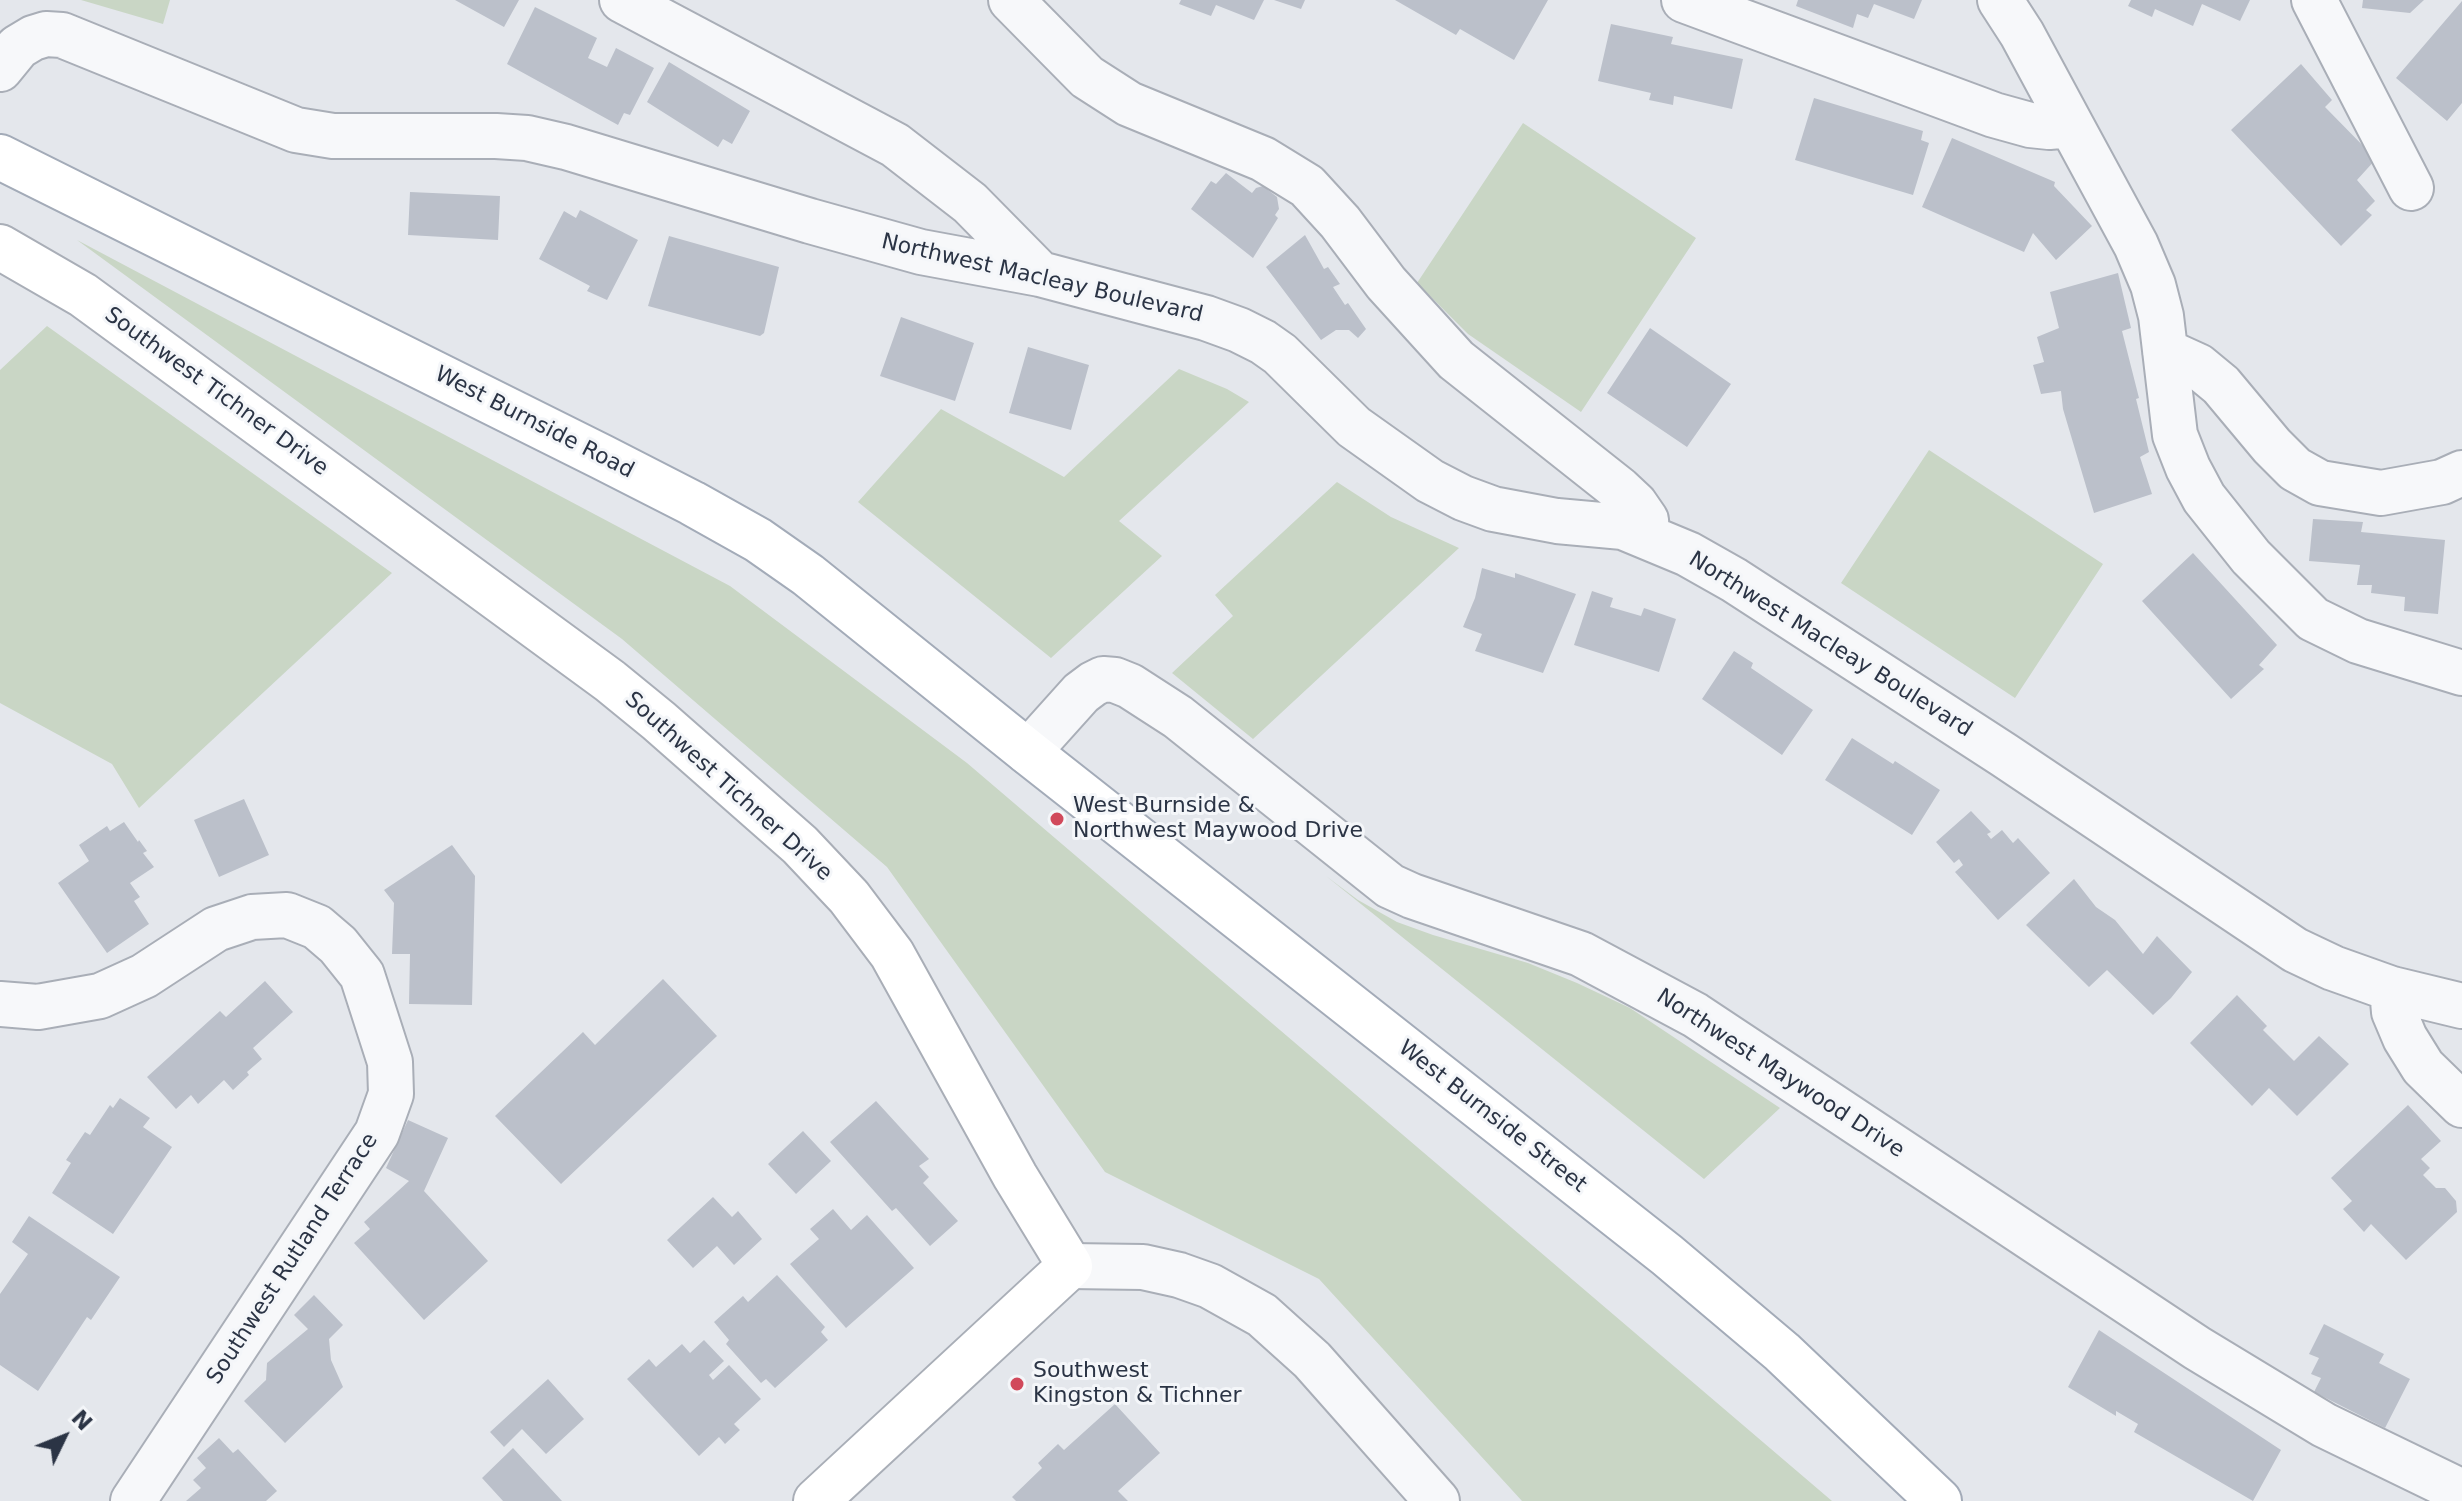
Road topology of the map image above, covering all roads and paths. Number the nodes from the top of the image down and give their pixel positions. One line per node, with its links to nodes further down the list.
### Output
1 (622, 0): 11 (street)
2 (1011, 0): 14 (street)
3 (1684, 0): 7 (street)
4 (2000, 0): 7 (street)
5 (2314, 0): 9 (street)
6 (0, 69): 11 (street, Northwest Macleay Boulevard)
7 (2071, 125): 12 (street)
8 (0, 157): 16 (main road, West Burnside Road)
9 (2411, 188)
10 (0, 247): 21 (main road, Southwest Tichner Drive)
11 (1040, 274): 14 (street, Northwest Macleay Boulevard)
12 (2165, 351): 13 (street); 15 (street)
13 (2462, 473)
14 (1647, 535): 17 (street, Northwest Macleay Boulevard)
15 (2462, 673)
16 (1028, 752): 22 (street, Northwest Maywood Drive); 26 (main road, West Burnside Street)
17 (2392, 989): 19 (street, Northwest Macleay Boulevard); 20 (street)
18 (0, 1004): 23 (street, Southwest Rutland Terrace)
19 (2462, 1006)
20 (2462, 1105)
21 (1070, 1266): 24 (main road); 25 (street)
22 (2462, 1492)
23 (133, 1501)
24 (816, 1501)
25 (1437, 1501)
26 (1939, 1501)

